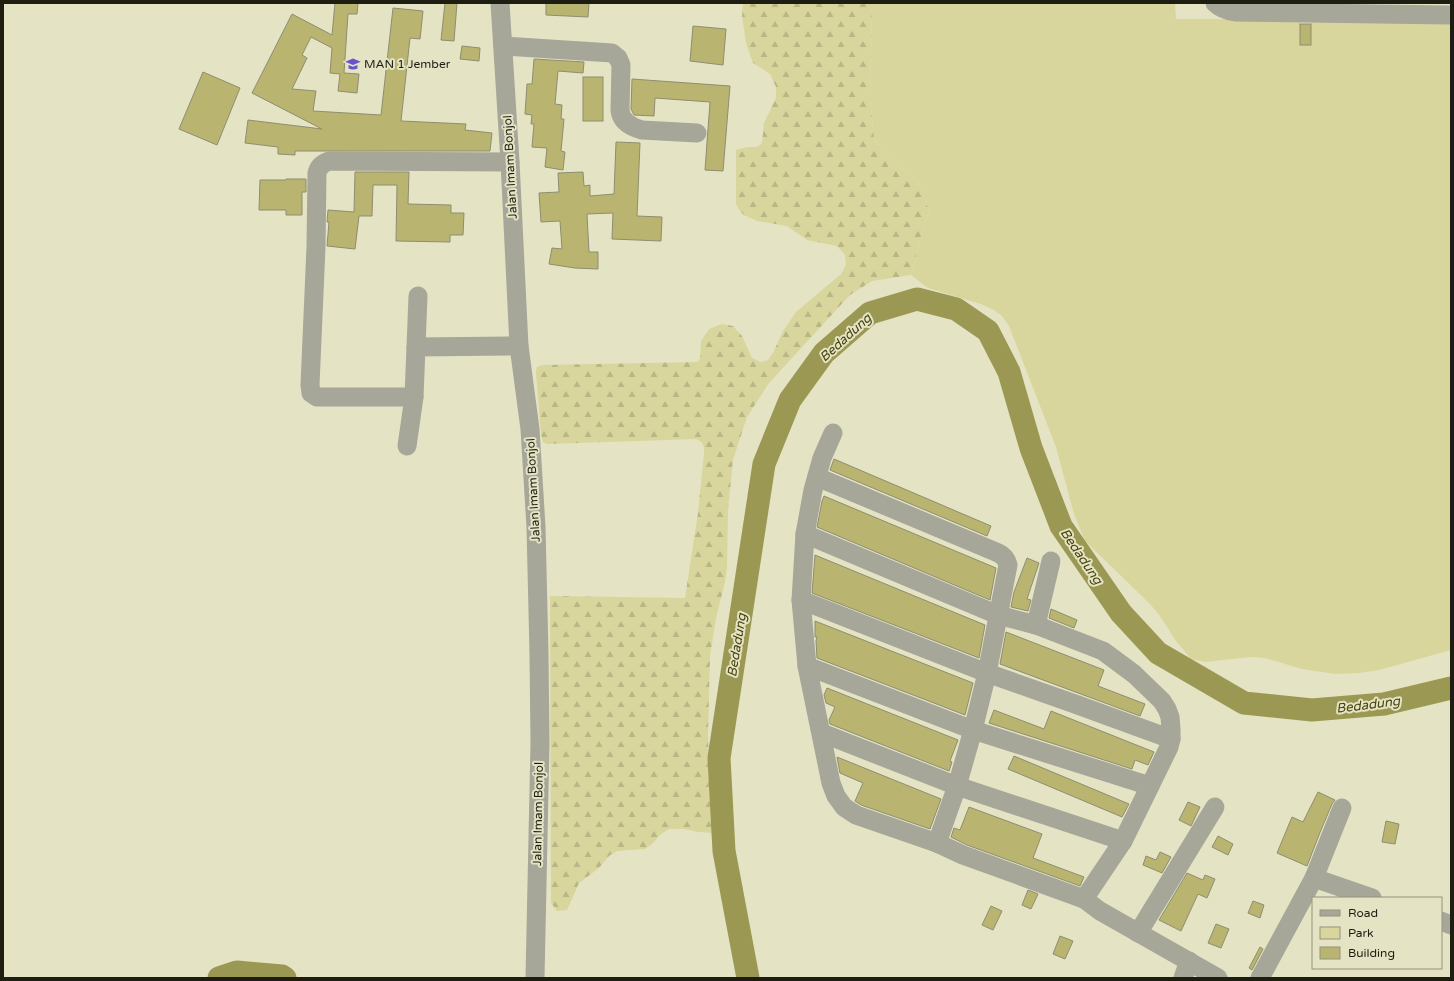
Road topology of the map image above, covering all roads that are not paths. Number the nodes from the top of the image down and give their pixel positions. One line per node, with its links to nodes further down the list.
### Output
1 (500, 3): 4 (street, Jalan Imam Bonjol)
2 (1215, 3): 3 (street)
3 (1451, 15)
4 (503, 46): 5 (street); 6 (street, Jalan Imam Bonjol)
5 (697, 133)
6 (510, 162): 8 (street, Jalan Imam Bonjol); 10 (street)
7 (418, 296): 9 (street)
8 (519, 346): 9 (street); 35 (street, Jalan Imam Bonjol)
9 (416, 347): 10 (street)
10 (414, 397): 12 (street)
11 (833, 433): 13 (street)
12 (407, 446)
13 (817, 477): 14 (street); 17 (street)
14 (805, 534): 16 (street); 17 (street)
15 (1051, 561): 18 (street)
16 (801, 600): 19 (street); 20 (street)
17 (998, 615): 18 (street); 20 (street)
18 (1036, 625): 23 (street)
19 (807, 666): 21 (street); 22 (street)
20 (987, 673): 21 (street); 23 (street)
21 (973, 730): 24 (street); 25 (street)
22 (822, 733): 24 (street); 29 (street)
23 (1172, 739): 25 (street)
24 (957, 786): 28 (street); 29 (street)
25 (1150, 786): 28 (street)
26 (1214, 807): 33 (street)
27 (1342, 808): 30 (street)
28 (1123, 842): 32 (street)
29 (936, 843): 32 (street)
30 (1314, 878): 31 (street); 37 (street)
31 (1369, 897)
32 (1084, 900): 33 (street)
33 (1138, 933): 34 (street)
34 (1186, 970): 36 (street)
35 (535, 978)
36 (1218, 978)
37 (1260, 978)

